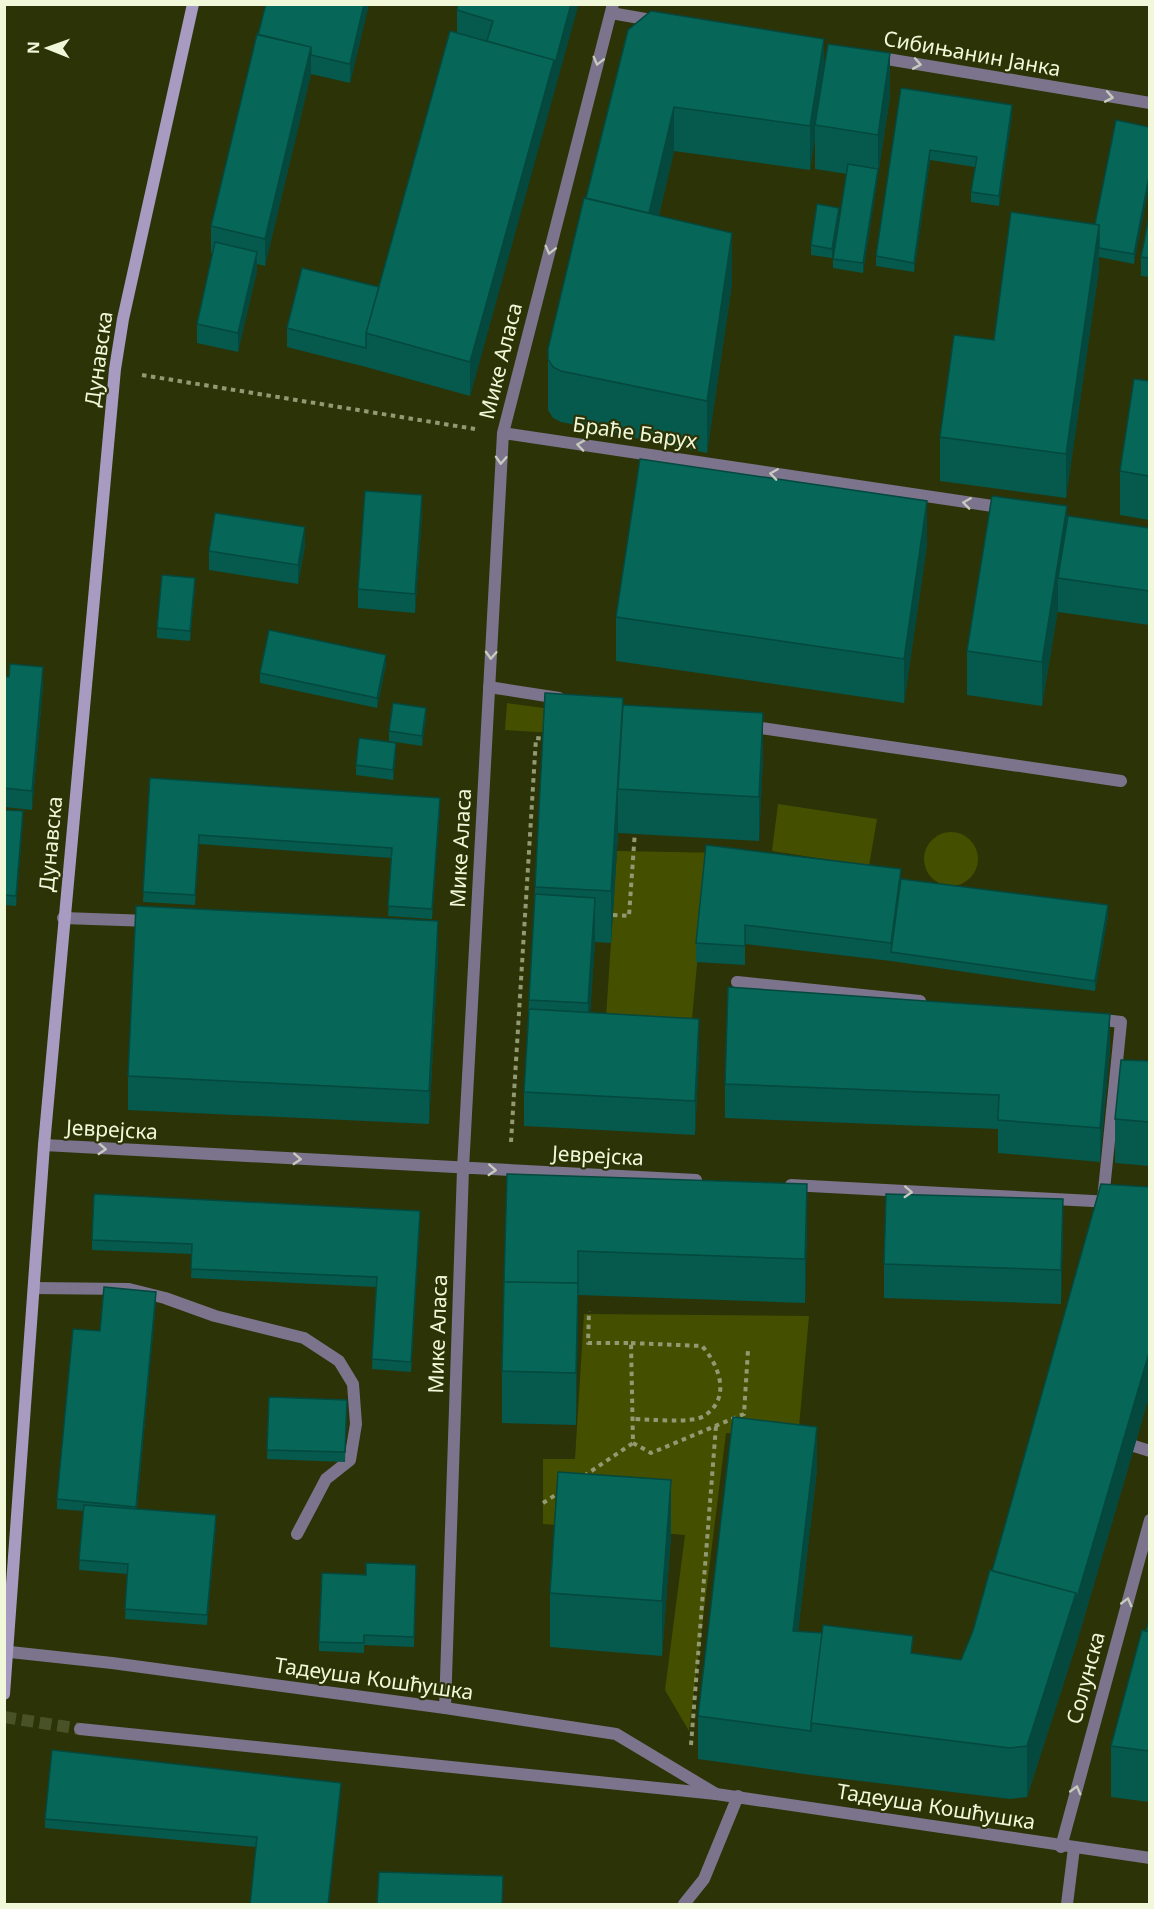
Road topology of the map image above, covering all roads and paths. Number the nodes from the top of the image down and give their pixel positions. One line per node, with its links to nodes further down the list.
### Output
1 (193, 4): 6 (main road, Дунавска)
2 (612, 9): 3 (street); 7 (street, Мике Аласа, one-way to 7)
3 (669, 23)
4 (857, 54): 5 (street, Сибињанин Јанка, one-way to 5)
5 (1149, 103)
6 (115, 369): 7 (path); 16 (main road, Дунавска)
7 (503, 433): 8 (street, Браће Барух, one-way to 7); 9 (street, Мике Аласа, one-way to 9)
8 (1020, 511)
9 (489, 687): 10 (street); 22 (street, Мике Аласа)
10 (571, 700)
11 (735, 724): 13 (street)
12 (559, 740): 23 (path)
13 (1120, 781)
14 (635, 823): 15 (path)
15 (613, 915)
16 (63, 918): 17 (street); 21 (main road, Дунавска)
17 (158, 921)
18 (737, 982): 19 (street)
19 (935, 1003)
20 (1086, 1018): 26 (street)
21 (44, 1145): 22 (street, Јеврејска, one-way to 22); 28 (main road, Дунавска)
22 (463, 1169): 23 (street, Јеврејска, one-way to 23); 44 (street, Мике Аласа)
23 (509, 1171): 24 (street, Јеврејска)
24 (706, 1181)
25 (778, 1185): 26 (street, one-way to 26)
26 (1103, 1202): 27 (street)
27 (1126, 1203)
28 (34, 1288): 41 (street); 42 (main road, Дунавска)
29 (589, 1311): 30 (path)
30 (631, 1343): 32 (path); 32 (path)
31 (748, 1350): 33 (path)
32 (633, 1419): 34 (path)
33 (716, 1426): 34 (path); 46 (path)
34 (633, 1443): 37 (path)
35 (1134, 1446): 36 (street)
36 (1149, 1451)
37 (579, 1479)
38 (561, 1491): 39 (path)
39 (543, 1503)
40 (1149, 1520): 49 (street, Солунска, one-way to 40)
41 (297, 1534)
42 (10, 1652): 43 (main road, Дунавска); 44 (street, Тадеуша Кошћушка)
43 (4, 1695)
44 (445, 1708): 47 (street, Тадеуша Кошћушка)
45 (80, 1729): 47 (street, Тадеуша Кошћушка)
46 (690, 1753)
47 (716, 1794): 48 (street, Тадеуша Кошћушка)
48 (738, 1796): 49 (street, Тадеуша Кошћушка); 51 (street)
49 (1067, 1847): 50 (street, Тадеуша Кошћушка); 52 (street, Солунска)
50 (1149, 1858)
51 (684, 1905)
52 (1066, 1905)

